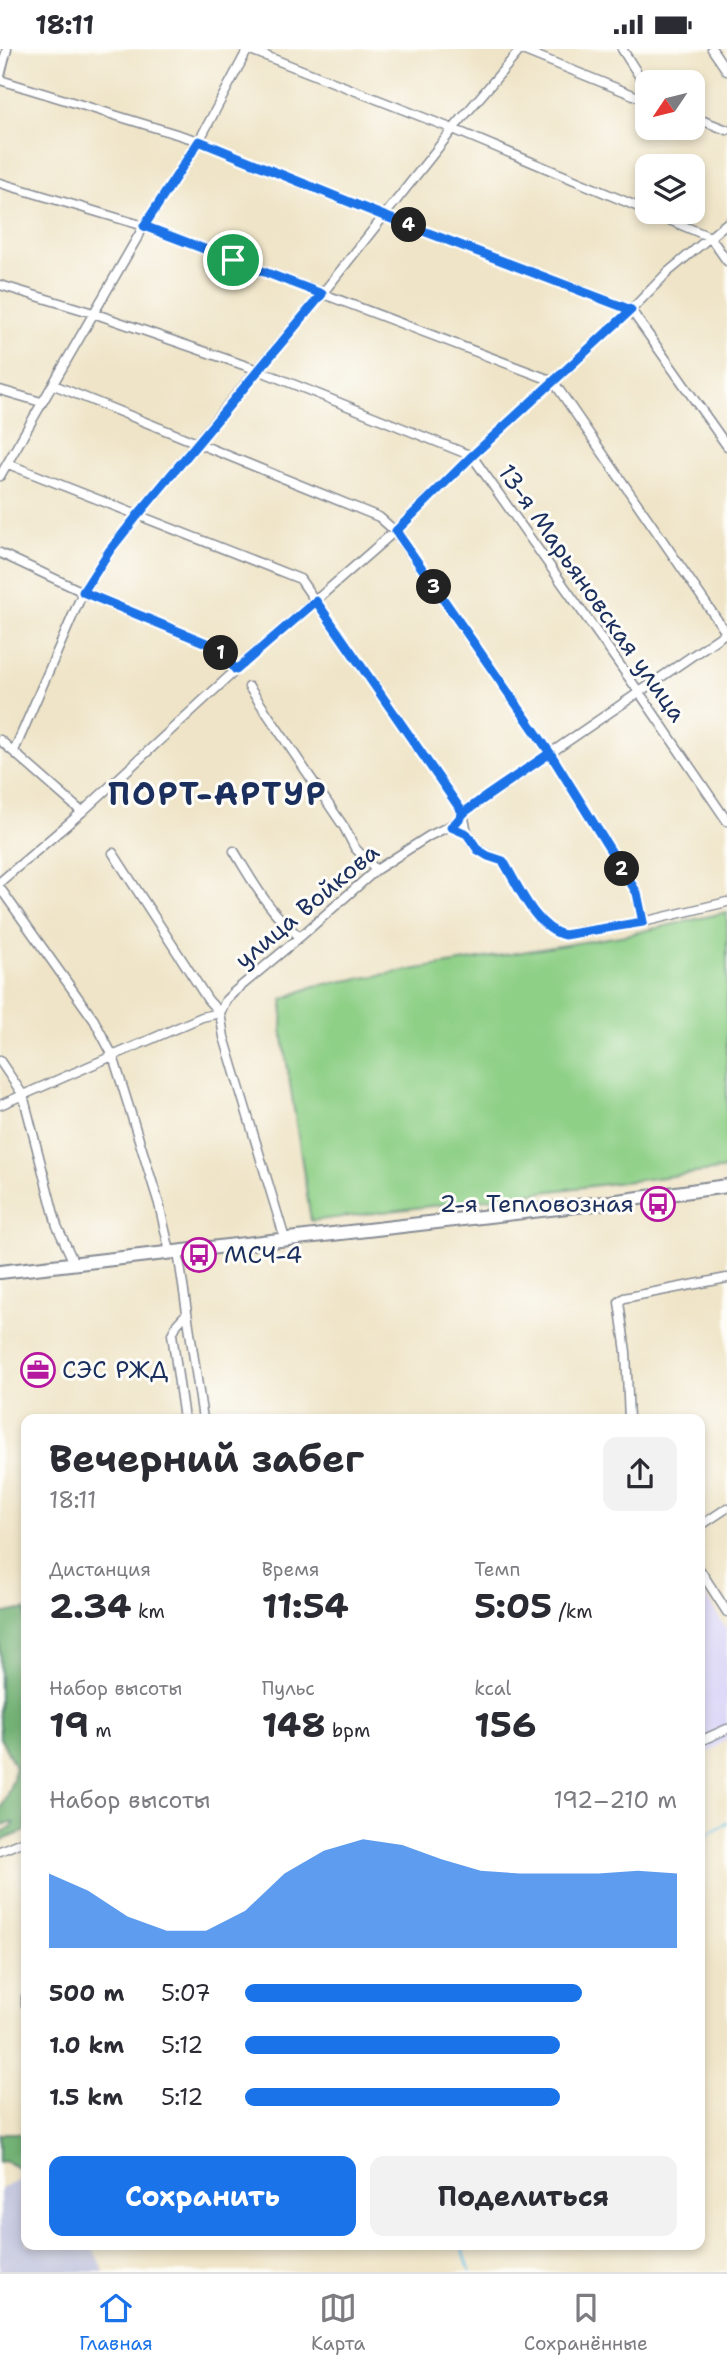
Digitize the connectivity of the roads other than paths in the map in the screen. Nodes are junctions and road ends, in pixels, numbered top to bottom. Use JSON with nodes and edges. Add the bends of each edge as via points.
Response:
{"nodes":[{"id":1,"x":8,"y":49,"type":"edge"},
{"id":2,"x":248,"y":49,"type":"edge"},
{"id":3,"x":521,"y":49,"type":"edge"},
{"id":4,"x":622,"y":49,"type":"edge"},
{"id":5,"x":712,"y":49,"type":"edge"},
{"id":6,"x":635,"y":70,"type":"edge"},
{"id":7,"x":727,"y":71,"type":"edge"},
{"id":8,"x":0,"y":78,"type":"edge"},
{"id":9,"x":635,"y":96,"type":"edge"},
{"id":10,"x":705,"y":122,"type":"edge"},
{"id":11,"x":453,"y":129,"type":"junction"},
{"id":12,"x":727,"y":130,"type":"edge"},
{"id":13,"x":199,"y":141,"type":"junction"},
{"id":14,"x":0,"y":183,"type":"edge"},
{"id":15,"x":635,"y":205,"type":"edge"},
{"id":16,"x":384,"y":216,"type":"junction"},
{"id":17,"x":727,"y":223,"type":"edge"},
{"id":18,"x":680,"y":224,"type":"edge"},
{"id":19,"x":144,"y":226,"type":"junction"},
{"id":20,"x":710,"y":237,"type":"junction"},
{"id":21,"x":727,"y":261,"type":"edge"},
{"id":22,"x":0,"y":285,"type":"edge"},
{"id":23,"x":322,"y":294,"type":"junction"},
{"id":24,"x":631,"y":310,"type":"junction"},
{"id":25,"x":93,"y":313,"type":"junction"},
{"id":26,"x":258,"y":370,"type":"junction"},
{"id":27,"x":553,"y":381,"type":"junction"},
{"id":28,"x":54,"y":385,"type":"junction"},
{"id":29,"x":0,"y":390,"type":"edge"},
{"id":30,"x":41,"y":402,"type":"junction"},
{"id":31,"x":197,"y":445,"type":"junction"},
{"id":32,"x":727,"y":446,"type":"edge"},
{"id":33,"x":472,"y":456,"type":"junction"},
{"id":34,"x":8,"y":464,"type":"junction"},
{"id":35,"x":0,"y":476,"type":"edge"},
{"id":36,"x":137,"y":516,"type":"junction"},
{"id":37,"x":396,"y":531,"type":"junction"},
{"id":38,"x":0,"y":553,"type":"edge"},
{"id":39,"x":83,"y":592,"type":"junction"},
{"id":40,"x":316,"y":601,"type":"junction"},
{"id":41,"x":727,"y":633,"type":"edge"},
{"id":42,"x":236,"y":670,"type":"junction"},
{"id":43,"x":249,"y":687,"type":"dead end"},
{"id":44,"x":639,"y":692,"type":"junction"},
{"id":45,"x":0,"y":740,"type":"edge"},
{"id":46,"x":14,"y":751,"type":"junction"},
{"id":47,"x":550,"y":753,"type":"junction"},
{"id":48,"x":82,"y":812,"type":"junction"},
{"id":49,"x":463,"y":813,"type":"junction"},
{"id":50,"x":727,"y":821,"type":"edge"},
{"id":51,"x":451,"y":827,"type":"junction"},
{"id":52,"x":467,"y":834,"type":"junction"},
{"id":53,"x":234,"y":851,"type":"dead end"},
{"id":54,"x":113,"y":853,"type":"dead end"},
{"id":55,"x":376,"y":870,"type":"junction"},
{"id":56,"x":0,"y":882,"type":"edge"},
{"id":57,"x":0,"y":888,"type":"edge"},
{"id":58,"x":727,"y":902,"type":"edge"},
{"id":59,"x":643,"y":922,"type":"junction"},
{"id":60,"x":300,"y":937,"type":"junction"},
{"id":61,"x":220,"y":1013,"type":"junction"},
{"id":62,"x":113,"y":1056,"type":"junction"},
{"id":63,"x":0,"y":1061,"type":"edge"},
{"id":64,"x":23,"y":1095,"type":"junction"},
{"id":65,"x":0,"y":1105,"type":"edge"},
{"id":66,"x":727,"y":1186,"type":"edge"},
{"id":67,"x":285,"y":1240,"type":"junction"},
{"id":68,"x":174,"y":1252,"type":"junction"},
{"id":69,"x":74,"y":1263,"type":"junction"},
{"id":70,"x":0,"y":1272,"type":"edge"},
{"id":71,"x":727,"y":1278,"type":"edge"},
{"id":72,"x":187,"y":1313,"type":"junction"},
{"id":73,"x":183,"y":1414,"type":"edge"},
{"id":74,"x":202,"y":1414,"type":"edge"},
{"id":75,"x":629,"y":1414,"type":"edge"},
{"id":76,"x":727,"y":1508,"type":"edge"},
{"id":77,"x":705,"y":1523,"type":"edge"},
{"id":78,"x":705,"y":1578,"type":"edge"},
{"id":79,"x":727,"y":1612,"type":"edge"},
{"id":80,"x":727,"y":1729,"type":"edge"},
{"id":81,"x":705,"y":1739,"type":"edge"},
{"id":82,"x":21,"y":1842,"type":"edge"},
{"id":83,"x":0,"y":1851,"type":"edge"}],
"edges":[{"from":1,"to":8,"type":"street"},
{"from":2,"to":11,"type":"street"},
{"from":2,"to":13,"type":"street"},
{"from":3,"to":9,"type":"street"},
{"from":3,"to":11,"type":"street"},
{"from":4,"to":6,"type":"street"},
{"from":5,"to":7,"type":"street"},
{"from":8,"to":13,"type":"street"},
{"from":10,"to":12,"type":"street"},
{"from":11,"to":15,"type":"street"},
{"from":11,"to":16,"type":"street"},
{"from":13,"to":16,"type":"street"},
{"from":13,"to":19,"type":"street"},
{"from":14,"to":19,"type":"street"},
{"from":16,"to":23,"type":"street"},
{"from":16,"to":24,"type":"street"},
{"from":17,"to":20,"type":"street"},
{"from":18,"to":20,"type":"street"},
{"from":19,"to":23,"type":"street"},
{"from":19,"to":25,"type":"street"},
{"from":20,"to":21,"type":"street"},
{"from":20,"to":24,"type":"street"},
{"from":22,"to":25,"type":"street","name":"13-я Марьяновская улица"},
{"from":23,"to":26,"type":"street"},
{"from":23,"to":27,"type":"street"},
{"from":24,"to":27,"type":"street"},
{"from":24,"to":32,"type":"street"},
{"from":25,"to":26,"type":"street","name":"13-я Марьяновская улица"},
{"from":25,"to":28,"type":"street"},
{"from":26,"to":31,"type":"street"},
{"from":26,"to":33,"type":"street","name":"13-я Марьяновская улица"},
{"from":27,"to":33,"type":"street"},
{"from":27,"to":41,"type":"street"},
{"from":28,"to":30,"type":"street"},
{"from":28,"to":31,"type":"street"},
{"from":29,"to":30,"type":"street"},
{"from":30,"to":34,"type":"street"},
{"from":31,"to":36,"type":"street"},
{"from":31,"to":37,"type":"street","via":[[379,517]]},
{"from":33,"to":37,"type":"street"},
{"from":33,"to":44,"type":"street","name":"13-я Марьяновская улица"},
{"from":34,"to":35,"type":"street"},
{"from":34,"to":36,"type":"street"},
{"from":36,"to":39,"type":"street"},
{"from":36,"to":40,"type":"street","via":[[300,579]]},
{"from":37,"to":40,"type":"street"},
{"from":37,"to":47,"type":"street"},
{"from":38,"to":39,"type":"street"},
{"from":39,"to":42,"type":"street","via":[[216,647]]},
{"from":39,"to":46,"type":"street"},
{"from":40,"to":42,"type":"street"},
{"from":40,"to":49,"type":"street"},
{"from":41,"to":44,"type":"street","name":"улица Войкова"},
{"from":42,"to":48,"type":"street"},
{"from":43,"to":55,"type":"street","via":[[355,848]]},
{"from":44,"to":47,"type":"street","name":"улица Войкова"},
{"from":44,"to":50,"type":"street","name":"13-я Марьяновская улица"},
{"from":45,"to":46,"type":"street"},
{"from":46,"to":48,"type":"street"},
{"from":47,"to":49,"type":"street","name":"улица Войкова"},
{"from":47,"to":59,"type":"street","via":[[637,893]]},
{"from":48,"to":56,"type":"street"},
{"from":49,"to":51,"type":"street","name":"улица Войкова"},
{"from":49,"to":52,"type":"street"},
{"from":51,"to":52,"type":"street"},
{"from":51,"to":55,"type":"street","name":"улица Войкова"},
{"from":52,"to":59,"type":"street","via":[[478,850],[503,861],[541,922],[553,933]]},
{"from":53,"to":60,"type":"street","via":[[268,907]]},
{"from":54,"to":61,"type":"street"},
{"from":55,"to":60,"type":"street","name":"улица Войкова"},
{"from":57,"to":62,"type":"street","via":[[94,1020]]},
{"from":58,"to":59,"type":"street"},
{"from":60,"to":61,"type":"street","name":"улица Войкова","via":[[234,992]]},
{"from":61,"to":62,"type":"street"},
{"from":61,"to":67,"type":"street"},
{"from":62,"to":64,"type":"street"},
{"from":62,"to":68,"type":"street"},
{"from":63,"to":64,"type":"street"},
{"from":64,"to":65,"type":"street"},
{"from":64,"to":69,"type":"street","via":[[57,1226]]},
{"from":66,"to":67,"type":"main road"},
{"from":67,"to":68,"type":"main road"},
{"from":68,"to":69,"type":"main road"},
{"from":68,"to":72,"type":"street"},
{"from":69,"to":70,"type":"main road"},
{"from":71,"to":75,"type":"street","via":[[619,1302]]},
{"from":72,"to":73,"type":"street","via":[[172,1333]]},
{"from":72,"to":74,"type":"street"},
{"from":76,"to":77,"type":"street"},
{"from":78,"to":79,"type":"street"},
{"from":80,"to":81,"type":"street"},
{"from":82,"to":83,"type":"street"}]}
